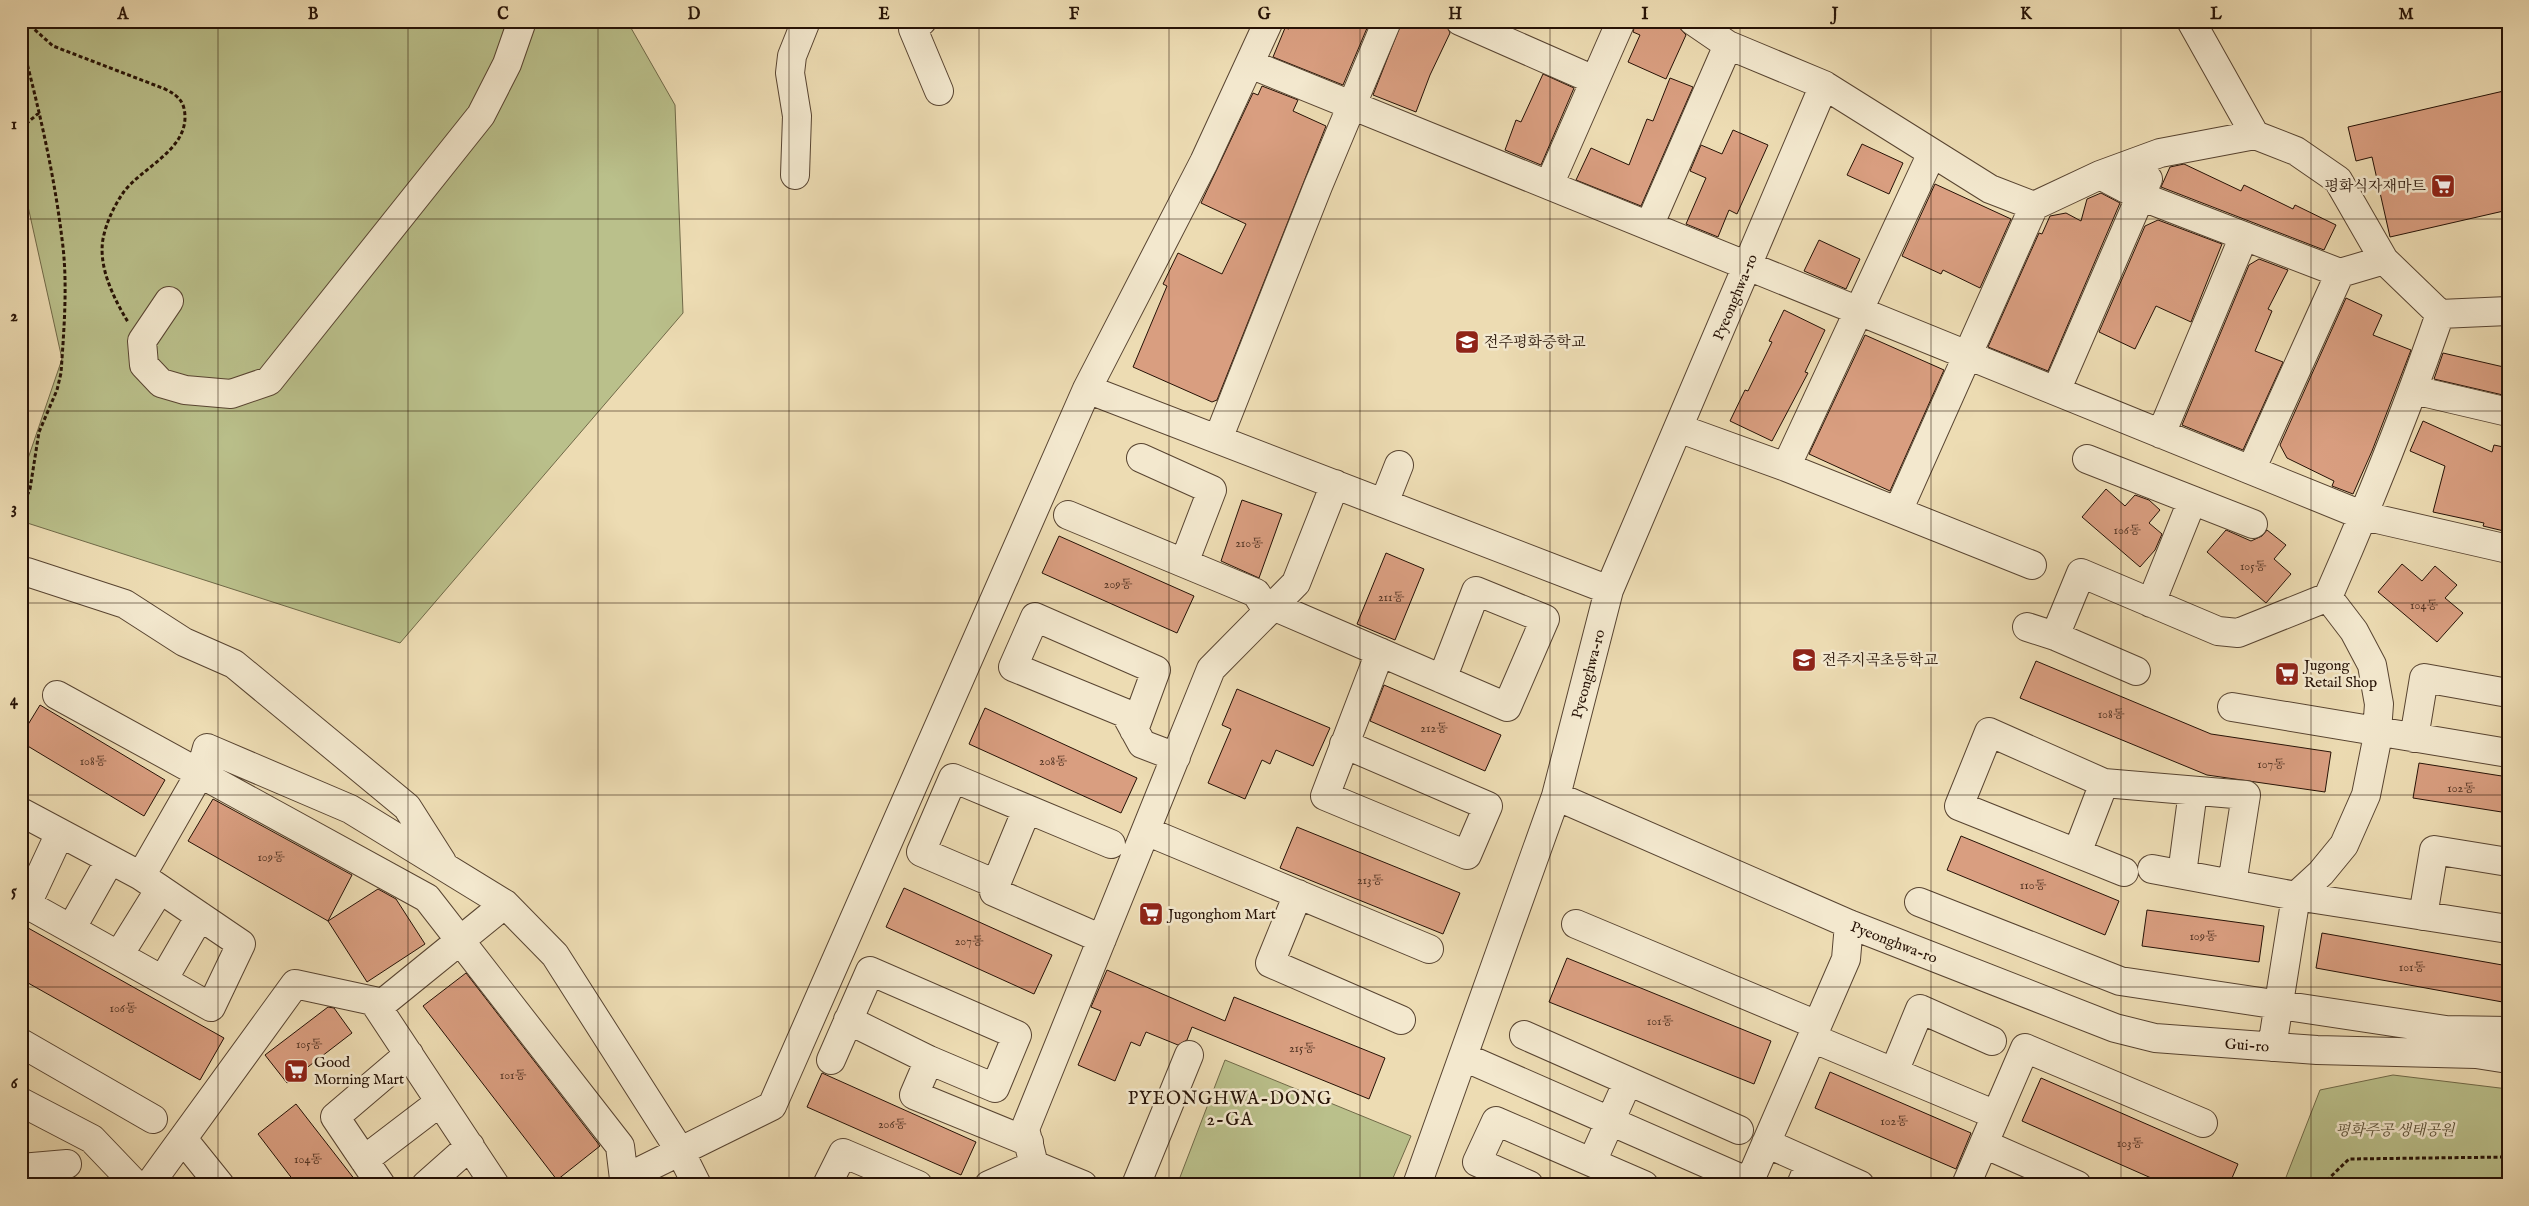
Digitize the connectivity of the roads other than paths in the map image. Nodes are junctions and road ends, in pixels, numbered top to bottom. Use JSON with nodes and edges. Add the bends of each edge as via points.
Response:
{"nodes":[{"id":1,"x":522,"y":21,"type":"edge"},
{"id":2,"x":806,"y":21,"type":"edge"},
{"id":3,"x":922,"y":21,"type":"edge"},
{"id":4,"x":1269,"y":21,"type":"edge"},
{"id":5,"x":1387,"y":21,"type":"edge"},
{"id":6,"x":1460,"y":21,"type":"edge"},
{"id":7,"x":1621,"y":21,"type":"edge"},
{"id":8,"x":1693,"y":21,"type":"edge"},
{"id":9,"x":2191,"y":21,"type":"edge"},
{"id":10,"x":1728,"y":45,"type":"junction"},
{"id":11,"x":1250,"y":64,"type":"junction"},
{"id":12,"x":1594,"y":80,"type":"junction"},
{"id":13,"x":1824,"y":85,"type":"junction"},
{"id":14,"x":939,"y":91,"type":"dead end"},
{"id":15,"x":1352,"y":105,"type":"junction"},
{"id":16,"x":2255,"y":135,"type":"junction"},
{"id":17,"x":1932,"y":153,"type":"junction"},
{"id":18,"x":2160,"y":153,"type":"junction"},
{"id":19,"x":795,"y":176,"type":"dead end"},
{"id":20,"x":2100,"y":176,"type":"junction"},
{"id":21,"x":1549,"y":185,"type":"junction"},
{"id":22,"x":2140,"y":196,"type":"junction"},
{"id":23,"x":2034,"y":206,"type":"junction"},
{"id":24,"x":1649,"y":226,"type":"junction"},
{"id":25,"x":2244,"y":236,"type":"junction"},
{"id":26,"x":2384,"y":260,"type":"junction"},
{"id":27,"x":1748,"y":266,"type":"junction"},
{"id":28,"x":2340,"y":273,"type":"junction"},
{"id":29,"x":169,"y":301,"type":"dead end"},
{"id":30,"x":1858,"y":310,"type":"junction"},
{"id":31,"x":2508,"y":311,"type":"edge"},
{"id":32,"x":2440,"y":314,"type":"junction"},
{"id":33,"x":1968,"y":355,"type":"junction"},
{"id":34,"x":1087,"y":389,"type":"junction"},
{"id":35,"x":2414,"y":390,"type":"junction"},
{"id":36,"x":2056,"y":391,"type":"junction"},
{"id":37,"x":2508,"y":412,"type":"edge"},
{"id":38,"x":1678,"y":428,"type":"junction"},
{"id":39,"x":2161,"y":434,"type":"junction"},
{"id":40,"x":1218,"y":439,"type":"junction"},
{"id":41,"x":1141,"y":458,"type":"dead end"},
{"id":42,"x":2087,"y":459,"type":"dead end"},
{"id":43,"x":1400,"y":465,"type":"dead end"},
{"id":44,"x":1786,"y":467,"type":"junction"},
{"id":45,"x":2252,"y":470,"type":"junction"},
{"id":46,"x":1335,"y":484,"type":"junction"},
{"id":47,"x":2192,"y":500,"type":"junction"},
{"id":48,"x":1384,"y":503,"type":"junction"},
{"id":49,"x":1898,"y":511,"type":"junction"},
{"id":50,"x":1068,"y":514,"type":"dead end"},
{"id":51,"x":2364,"y":516,"type":"junction"},
{"id":52,"x":2253,"y":524,"type":"dead end"},
{"id":53,"x":2508,"y":549,"type":"edge"},
{"id":54,"x":1184,"y":563,"type":"junction"},
{"id":55,"x":2032,"y":565,"type":"dead end"},
{"id":56,"x":21,"y":574,"type":"edge"},
{"id":57,"x":1609,"y":590,"type":"junction"},
{"id":58,"x":2328,"y":597,"type":"junction"},
{"id":59,"x":2151,"y":603,"type":"junction"},
{"id":60,"x":1270,"y":609,"type":"junction"},
{"id":61,"x":2027,"y":627,"type":"dead end"},
{"id":62,"x":2055,"y":636,"type":"junction"},
{"id":63,"x":1380,"y":652,"type":"junction"},
{"id":64,"x":2136,"y":671,"type":"dead end"},
{"id":65,"x":1442,"y":679,"type":"dead end"},
{"id":66,"x":2508,"y":693,"type":"edge"},
{"id":67,"x":57,"y":695,"type":"dead end"},
{"id":68,"x":2232,"y":706,"type":"dead end"},
{"id":69,"x":1134,"y":730,"type":"junction"},
{"id":70,"x":2377,"y":732,"type":"junction"},
{"id":71,"x":2414,"y":738,"type":"junction"},
{"id":72,"x":1344,"y":744,"type":"junction"},
{"id":73,"x":2508,"y":753,"type":"edge"},
{"id":74,"x":1176,"y":757,"type":"junction"},
{"id":75,"x":204,"y":761,"type":"junction"},
{"id":76,"x":2104,"y":783,"type":"junction"},
{"id":77,"x":2193,"y":791,"type":"junction"},
{"id":78,"x":1556,"y":796,"type":"junction"},
{"id":79,"x":1027,"y":809,"type":"junction"},
{"id":80,"x":21,"y":816,"type":"edge"},
{"id":81,"x":1146,"y":831,"type":"junction"},
{"id":82,"x":60,"y":834,"type":"junction"},
{"id":83,"x":1111,"y":844,"type":"dead end"},
{"id":84,"x":2077,"y":854,"type":"junction"},
{"id":85,"x":110,"y":860,"type":"junction"},
{"id":86,"x":2508,"y":862,"type":"edge"},
{"id":87,"x":446,"y":868,"type":"junction"},
{"id":88,"x":2152,"y":868,"type":"dead end"},
{"id":89,"x":2124,"y":872,"type":"dead end"},
{"id":90,"x":2182,"y":874,"type":"junction"},
{"id":91,"x":150,"y":883,"type":"junction"},
{"id":92,"x":996,"y":884,"type":"junction"},
{"id":93,"x":2232,"y":884,"type":"junction"},
{"id":94,"x":1298,"y":894,"type":"junction"},
{"id":95,"x":2296,"y":896,"type":"junction"},
{"id":96,"x":1919,"y":902,"type":"dead end"},
{"id":97,"x":24,"y":903,"type":"edge"},
{"id":98,"x":505,"y":904,"type":"junction"},
{"id":99,"x":200,"y":916,"type":"junction"},
{"id":100,"x":2423,"y":916,"type":"junction"},
{"id":101,"x":1576,"y":924,"type":"dead end"},
{"id":102,"x":1849,"y":924,"type":"junction"},
{"id":103,"x":71,"y":929,"type":"junction"},
{"id":104,"x":2508,"y":929,"type":"edge"},
{"id":105,"x":1102,"y":939,"type":"junction"},
{"id":106,"x":460,"y":942,"type":"junction"},
{"id":107,"x":1430,"y":949,"type":"dead end"},
{"id":108,"x":119,"y":955,"type":"junction"},
{"id":109,"x":163,"y":980,"type":"junction"},
{"id":110,"x":2025,"y":992,"type":"joint"},
{"id":111,"x":374,"y":1002,"type":"junction"},
{"id":112,"x":2279,"y":1005,"type":"junction"},
{"id":113,"x":848,"y":1020,"type":"junction"},
{"id":114,"x":1401,"y":1020,"type":"dead end"},
{"id":115,"x":1814,"y":1031,"type":"junction"},
{"id":116,"x":2508,"y":1031,"type":"edge"},
{"id":117,"x":1524,"y":1035,"type":"dead end"},
{"id":118,"x":1992,"y":1041,"type":"dead end"},
{"id":119,"x":21,"y":1043,"type":"edge"},
{"id":120,"x":2508,"y":1044,"type":"edge"},
{"id":121,"x":2272,"y":1047,"type":"junction"},
{"id":122,"x":409,"y":1054,"type":"junction"},
{"id":123,"x":2476,"y":1054,"type":"junction"},
{"id":124,"x":1189,"y":1055,"type":"dead end"},
{"id":125,"x":1464,"y":1057,"type":"junction"},
{"id":126,"x":2508,"y":1059,"type":"edge"},
{"id":127,"x":831,"y":1060,"type":"dead end"},
{"id":128,"x":929,"y":1060,"type":"junction"},
{"id":129,"x":1894,"y":1072,"type":"junction"},
{"id":130,"x":1628,"y":1081,"type":"junction"},
{"id":131,"x":21,"y":1102,"type":"edge"},
{"id":132,"x":440,"y":1102,"type":"junction"},
{"id":133,"x":1996,"y":1115,"type":"junction"},
{"id":134,"x":153,"y":1119,"type":"dead end"},
{"id":135,"x":1610,"y":1121,"type":"junction"},
{"id":136,"x":2203,"y":1124,"type":"dead end"},
{"id":137,"x":1739,"y":1130,"type":"dead end"},
{"id":138,"x":183,"y":1139,"type":"junction"},
{"id":139,"x":1766,"y":1143,"type":"junction"},
{"id":140,"x":1984,"y":1144,"type":"junction"},
{"id":141,"x":470,"y":1146,"type":"junction"},
{"id":142,"x":680,"y":1152,"type":"junction"},
{"id":143,"x":1031,"y":1154,"type":"junction"},
{"id":144,"x":364,"y":1160,"type":"junction"},
{"id":145,"x":1592,"y":1162,"type":"junction"},
{"id":146,"x":67,"y":1164,"type":"dead end"},
{"id":147,"x":21,"y":1168,"type":"edge"},
{"id":148,"x":1805,"y":1174,"type":"edge"},
{"id":149,"x":625,"y":1182,"type":"edge"},
{"id":150,"x":1748,"y":1183,"type":"edge"},
{"id":151,"x":136,"y":1185,"type":"edge"},
{"id":152,"x":149,"y":1185,"type":"edge"},
{"id":153,"x":220,"y":1185,"type":"edge"},
{"id":154,"x":381,"y":1185,"type":"edge"},
{"id":155,"x":426,"y":1185,"type":"edge"},
{"id":156,"x":495,"y":1185,"type":"edge"},
{"id":157,"x":697,"y":1185,"type":"edge"},
{"id":158,"x":827,"y":1185,"type":"edge"},
{"id":159,"x":918,"y":1185,"type":"edge"},
{"id":160,"x":989,"y":1185,"type":"edge"},
{"id":161,"x":1083,"y":1185,"type":"edge"},
{"id":162,"x":1136,"y":1185,"type":"edge"},
{"id":163,"x":1417,"y":1185,"type":"edge"},
{"id":164,"x":1529,"y":1185,"type":"edge"},
{"id":165,"x":1644,"y":1185,"type":"edge"},
{"id":166,"x":1860,"y":1185,"type":"edge"},
{"id":167,"x":1966,"y":1185,"type":"edge"},
{"id":168,"x":2077,"y":1185,"type":"edge"}],
"edges":[{"from":1,"to":29,"type":"street","via":[[507,64],[481,115],[269,381],[231,394],[185,390],[161,383],[144,365],[142,341]]},
{"from":2,"to":19,"type":"street","via":[[792,56],[790,73],[796,116]]},
{"from":3,"to":14,"type":"street","via":[[913,29]]},
{"from":4,"to":11,"type":"street"},
{"from":5,"to":15,"type":"street"},
{"from":6,"to":12,"type":"street"},
{"from":7,"to":12,"type":"street"},
{"from":8,"to":10,"type":"street"},
{"from":9,"to":16,"type":"street"},
{"from":10,"to":13,"type":"street"},
{"from":10,"to":24,"type":"street"},
{"from":11,"to":15,"type":"street"},
{"from":11,"to":34,"type":"street","via":[[1204,162]]},
{"from":12,"to":21,"type":"street"},
{"from":13,"to":17,"type":"street"},
{"from":13,"to":27,"type":"street","name":"Pyeonghwa-ro"},
{"from":15,"to":21,"type":"street"},
{"from":15,"to":40,"type":"street"},
{"from":16,"to":18,"type":"street"},
{"from":16,"to":26,"type":"street","via":[[2296,150],[2338,180]]},
{"from":17,"to":23,"type":"street","via":[[1990,189]]},
{"from":17,"to":30,"type":"street"},
{"from":18,"to":20,"type":"street"},
{"from":18,"to":22,"type":"street"},
{"from":20,"to":22,"type":"street"},
{"from":20,"to":23,"type":"street"},
{"from":21,"to":24,"type":"street"},
{"from":22,"to":25,"type":"street"},
{"from":22,"to":36,"type":"street"},
{"from":23,"to":33,"type":"street"},
{"from":24,"to":27,"type":"street"},
{"from":25,"to":28,"type":"street"},
{"from":25,"to":39,"type":"street"},
{"from":26,"to":28,"type":"street"},
{"from":26,"to":32,"type":"street"},
{"from":27,"to":30,"type":"street"},
{"from":27,"to":38,"type":"street","name":"Pyeonghwa-ro"},
{"from":28,"to":45,"type":"street"},
{"from":30,"to":33,"type":"street"},
{"from":30,"to":44,"type":"street"},
{"from":31,"to":32,"type":"street"},
{"from":32,"to":35,"type":"street"},
{"from":33,"to":36,"type":"street"},
{"from":33,"to":49,"type":"street"},
{"from":34,"to":40,"type":"street"},
{"from":34,"to":142,"type":"street","via":[[772,1106]]},
{"from":35,"to":37,"type":"street"},
{"from":35,"to":51,"type":"street"},
{"from":36,"to":39,"type":"street"},
{"from":38,"to":44,"type":"street"},
{"from":38,"to":57,"type":"street","name":"Pyeonghwa-ro"},
{"from":39,"to":45,"type":"street"},
{"from":40,"to":46,"type":"street"},
{"from":41,"to":54,"type":"street","via":[[1212,490]]},
{"from":42,"to":47,"type":"street"},
{"from":43,"to":48,"type":"street"},
{"from":44,"to":49,"type":"street"},
{"from":45,"to":51,"type":"street"},
{"from":46,"to":48,"type":"street"},
{"from":46,"to":60,"type":"street","via":[[1296,583]]},
{"from":47,"to":52,"type":"street"},
{"from":47,"to":59,"type":"street"},
{"from":48,"to":57,"type":"street"},
{"from":49,"to":55,"type":"street"},
{"from":50,"to":54,"type":"street"},
{"from":51,"to":53,"type":"street"},
{"from":51,"to":58,"type":"street"},
{"from":54,"to":60,"type":"street","via":[[1256,593]]},
{"from":56,"to":87,"type":"street","via":[[27,572],[125,604],[184,642],[234,664],[407,808]]},
{"from":57,"to":78,"type":"street","name":"Pyeonghwa-ro"},
{"from":58,"to":59,"type":"street","via":[[2238,633],[2218,631]]},
{"from":58,"to":70,"type":"street","via":[[2354,631],[2372,666],[2379,704]]},
{"from":59,"to":62,"type":"street","via":[[2081,573]]},
{"from":60,"to":63,"type":"street"},
{"from":60,"to":74,"type":"street","via":[[1211,669]]},
{"from":61,"to":62,"type":"street"},
{"from":62,"to":64,"type":"street"},
{"from":63,"to":65,"type":"street"},
{"from":63,"to":72,"type":"street"},
{"from":66,"to":71,"type":"street","via":[[2424,678]]},
{"from":67,"to":75,"type":"street"},
{"from":68,"to":70,"type":"street"},
{"from":69,"to":69,"type":"street","via":[[1125,714],[1014,667],[1035,617],[1156,670]]},
{"from":69,"to":74,"type":"street","via":[[1142,744]]},
{"from":70,"to":71,"type":"street"},
{"from":70,"to":95,"type":"street","via":[[2366,795],[2344,845],[2321,874]]},
{"from":71,"to":73,"type":"street"},
{"from":72,"to":72,"type":"street","via":[[1325,796],[1467,854],[1488,806]]},
{"from":74,"to":81,"type":"street"},
{"from":75,"to":87,"type":"street","via":[[350,808]]},
{"from":75,"to":91,"type":"street"},
{"from":75,"to":106,"type":"street","via":[[427,898]]},
{"from":76,"to":77,"type":"street"},
{"from":76,"to":84,"type":"street"},
{"from":76,"to":84,"type":"street","via":[[1989,732],[1959,806]]},
{"from":77,"to":90,"type":"street"},
{"from":77,"to":93,"type":"street","via":[[2246,795]]},
{"from":78,"to":102,"type":"street","name":"Pyeonghwa-ro"},
{"from":78,"to":125,"type":"street"},
{"from":79,"to":83,"type":"street"},
{"from":79,"to":92,"type":"street"},
{"from":79,"to":92,"type":"street","via":[[954,778],[920,852]]},
{"from":80,"to":82,"type":"street","via":[[23,813]]},
{"from":81,"to":94,"type":"street"},
{"from":81,"to":105,"type":"street"},
{"from":82,"to":85,"type":"street"},
{"from":82,"to":97,"type":"street"},
{"from":84,"to":89,"type":"street"},
{"from":85,"to":91,"type":"street"},
{"from":85,"to":103,"type":"street"},
{"from":86,"to":100,"type":"street","via":[[2434,850]]},
{"from":87,"to":98,"type":"street"},
{"from":88,"to":90,"type":"street"},
{"from":90,"to":93,"type":"street"},
{"from":91,"to":99,"type":"street"},
{"from":91,"to":108,"type":"street"},
{"from":92,"to":105,"type":"street","via":[[994,892]]},
{"from":93,"to":95,"type":"street"},
{"from":94,"to":107,"type":"street"},
{"from":94,"to":114,"type":"street","via":[[1270,963]]},
{"from":95,"to":100,"type":"street"},
{"from":95,"to":112,"type":"street"},
{"from":96,"to":112,"type":"street","via":[[2120,981]]},
{"from":97,"to":103,"type":"street"},
{"from":98,"to":106,"type":"street"},
{"from":98,"to":142,"type":"street","via":[[555,954]]},
{"from":99,"to":109,"type":"street"},
{"from":99,"to":109,"type":"street","via":[[241,944],[211,1007]]},
{"from":100,"to":104,"type":"street"},
{"from":101,"to":115,"type":"street"},
{"from":102,"to":110,"type":"street","name":"Pyeonghwa-ro"},
{"from":102,"to":115,"type":"street","via":[[1846,959]]},
{"from":103,"to":108,"type":"street"},
{"from":105,"to":143,"type":"street","via":[[1026,1129]]},
{"from":106,"to":111,"type":"street","via":[[384,1003]]},
{"from":106,"to":149,"type":"street","via":[[620,1146]]},
{"from":108,"to":109,"type":"street"},
{"from":110,"to":121,"type":"street","name":"Gui-ro","via":[[2115,1028],[2155,1038]]},
{"from":111,"to":122,"type":"street"},
{"from":111,"to":138,"type":"street","via":[[295,984]]},
{"from":112,"to":116,"type":"street","via":[[2446,1030]]},
{"from":112,"to":121,"type":"street"},
{"from":113,"to":127,"type":"street"},
{"from":113,"to":128,"type":"street"},
{"from":113,"to":128,"type":"street","via":[[870,971],[1017,1035],[995,1088]]},
{"from":115,"to":129,"type":"street"},
{"from":115,"to":139,"type":"street"},
{"from":117,"to":130,"type":"street"},
{"from":118,"to":129,"type":"street","via":[[1920,1009]]},
{"from":119,"to":134,"type":"street"},
{"from":120,"to":123,"type":"street"},
{"from":121,"to":123,"type":"street","name":"Gui-ro"},
{"from":122,"to":132,"type":"street"},
{"from":122,"to":144,"type":"street","via":[[335,1117]]},
{"from":123,"to":126,"type":"street"},
{"from":124,"to":162,"type":"street"},
{"from":125,"to":135,"type":"street"},
{"from":125,"to":163,"type":"street"},
{"from":128,"to":143,"type":"street","via":[[914,1095]]},
{"from":129,"to":133,"type":"street"},
{"from":130,"to":135,"type":"street"},
{"from":130,"to":137,"type":"street"},
{"from":131,"to":151,"type":"street","via":[[92,1139]]},
{"from":132,"to":141,"type":"street"},
{"from":132,"to":144,"type":"street"},
{"from":133,"to":136,"type":"street","via":[[2025,1048]]},
{"from":133,"to":140,"type":"street"},
{"from":135,"to":145,"type":"street"},
{"from":135,"to":150,"type":"street"},
{"from":138,"to":152,"type":"street"},
{"from":138,"to":153,"type":"street"},
{"from":139,"to":148,"type":"street"},
{"from":139,"to":150,"type":"street"},
{"from":140,"to":167,"type":"street"},
{"from":140,"to":168,"type":"street"},
{"from":141,"to":155,"type":"street"},
{"from":141,"to":156,"type":"street"},
{"from":142,"to":149,"type":"street"},
{"from":142,"to":157,"type":"street"},
{"from":143,"to":160,"type":"street"},
{"from":143,"to":161,"type":"street"},
{"from":144,"to":154,"type":"street"},
{"from":145,"to":164,"type":"street","via":[[1496,1120],[1477,1162]]},
{"from":145,"to":165,"type":"street"},
{"from":146,"to":147,"type":"street"},
{"from":148,"to":166,"type":"street"},
{"from":158,"to":159,"type":"street","via":[[842,1153]]}]}
